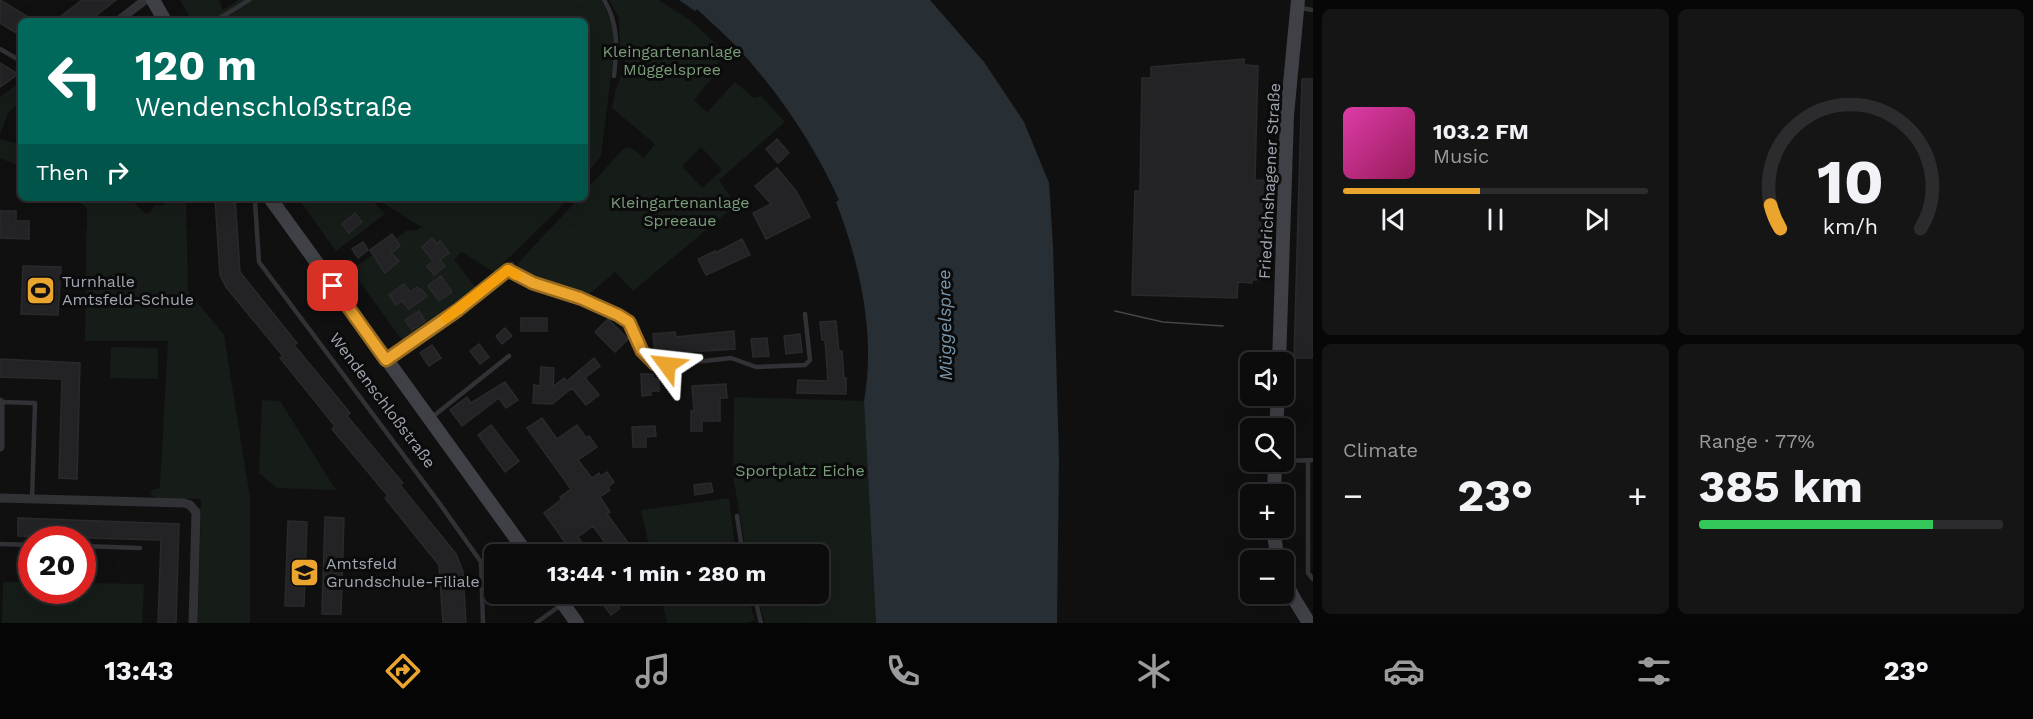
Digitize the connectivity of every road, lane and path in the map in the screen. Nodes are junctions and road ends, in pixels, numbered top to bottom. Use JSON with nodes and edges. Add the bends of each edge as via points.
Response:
{"nodes":[{"id":1,"x":145,"y":0,"type":"edge"},
{"id":2,"x":153,"y":0,"type":"edge"},
{"id":3,"x":249,"y":0,"type":"edge"},
{"id":4,"x":604,"y":0,"type":"edge"},
{"id":5,"x":1298,"y":4,"type":"edge"},
{"id":6,"x":1313,"y":10,"type":"edge"},
{"id":7,"x":122,"y":18,"type":"edge"},
{"id":8,"x":163,"y":18,"type":"edge"},
{"id":9,"x":220,"y":18,"type":"edge"},
{"id":10,"x":0,"y":49,"type":"edge"},
{"id":11,"x":18,"y":59,"type":"edge"},
{"id":12,"x":614,"y":76,"type":"dead end"},
{"id":13,"x":256,"y":201,"type":"edge"},
{"id":14,"x":272,"y":201,"type":"edge"},
{"id":15,"x":512,"y":264,"type":"dead end"},
{"id":16,"x":508,"y":270,"type":"junction"},
{"id":17,"x":805,"y":314,"type":"dead end"},
{"id":18,"x":1279,"y":352,"type":"edge"},
{"id":19,"x":508,"y":356,"type":"dead end"},
{"id":20,"x":386,"y":360,"type":"junction"},
{"id":21,"x":1,"y":402,"type":"edge"},
{"id":22,"x":429,"y":419,"type":"junction"},
{"id":23,"x":0,"y":447,"type":"edge"},
{"id":24,"x":1294,"y":461,"type":"edge"},
{"id":25,"x":1310,"y":461,"type":"edge"},
{"id":26,"x":0,"y":498,"type":"edge"},
{"id":27,"x":32,"y":499,"type":"junction"},
{"id":28,"x":737,"y":516,"type":"dead end"},
{"id":29,"x":0,"y":544,"type":"edge"},
{"id":30,"x":520,"y":544,"type":"edge"},
{"id":31,"x":741,"y":544,"type":"edge"},
{"id":32,"x":18,"y":545,"type":"edge"},
{"id":33,"x":96,"y":546,"type":"edge"},
{"id":34,"x":140,"y":548,"type":"dead end"},
{"id":35,"x":1313,"y":579,"type":"edge"},
{"id":36,"x":1294,"y":599,"type":"edge"},
{"id":37,"x":555,"y":604,"type":"edge"},
{"id":38,"x":564,"y":604,"type":"edge"},
{"id":39,"x":756,"y":604,"type":"edge"},
{"id":40,"x":193,"y":623,"type":"edge"},
{"id":41,"x":483,"y":623,"type":"edge"},
{"id":42,"x":536,"y":623,"type":"edge"},
{"id":43,"x":577,"y":623,"type":"edge"},
{"id":44,"x":761,"y":623,"type":"edge"},
{"id":45,"x":1309,"y":623,"type":"edge"}],
"edges":[{"from":1,"to":7,"type":"street"},
{"from":2,"to":8,"type":"main road"},
{"from":3,"to":9,"type":"lane"},
{"from":4,"to":12,"type":"lane","via":[[615,23]]},
{"from":5,"to":6,"type":"lane"},
{"from":5,"to":18,"type":"main road","name":"Friedrichshagener Straße","via":[[1287,115]]},
{"from":10,"to":11,"type":"lane"},
{"from":13,"to":41,"type":"lane","name":"Wendenschloßstraße","via":[[259,262],[481,562]]},
{"from":14,"to":20,"type":"main road","name":"Wendenschloßstraße"},
{"from":15,"to":16,"type":"lane","name":"Wendenschloßstraße"},
{"from":16,"to":17,"type":"lane","via":[[629,322],[642,351],[655,364],[731,358],[756,367],[805,365],[810,360]]},
{"from":16,"to":20,"type":"lane","name":"Wendenschloßstraße"},
{"from":19,"to":22,"type":"lane"},
{"from":20,"to":22,"type":"main road","name":"Wendenschloßstraße"},
{"from":21,"to":23,"type":"street"},
{"from":21,"to":27,"type":"lane","via":[[35,403]]},
{"from":22,"to":30,"type":"main road","name":"Wendenschloßstraße"},
{"from":24,"to":25,"type":"lane"},
{"from":25,"to":35,"type":"lane","via":[[1308,573]]},
{"from":26,"to":27,"type":"street"},
{"from":27,"to":40,"type":"street","via":[[190,505],[196,512]]},
{"from":28,"to":31,"type":"lane"},
{"from":29,"to":32,"type":"lane"},
{"from":33,"to":34,"type":"lane"},
{"from":36,"to":45,"type":"main road"},
{"from":37,"to":42,"type":"lane"},
{"from":38,"to":43,"type":"main road"},
{"from":39,"to":44,"type":"lane"}]}
